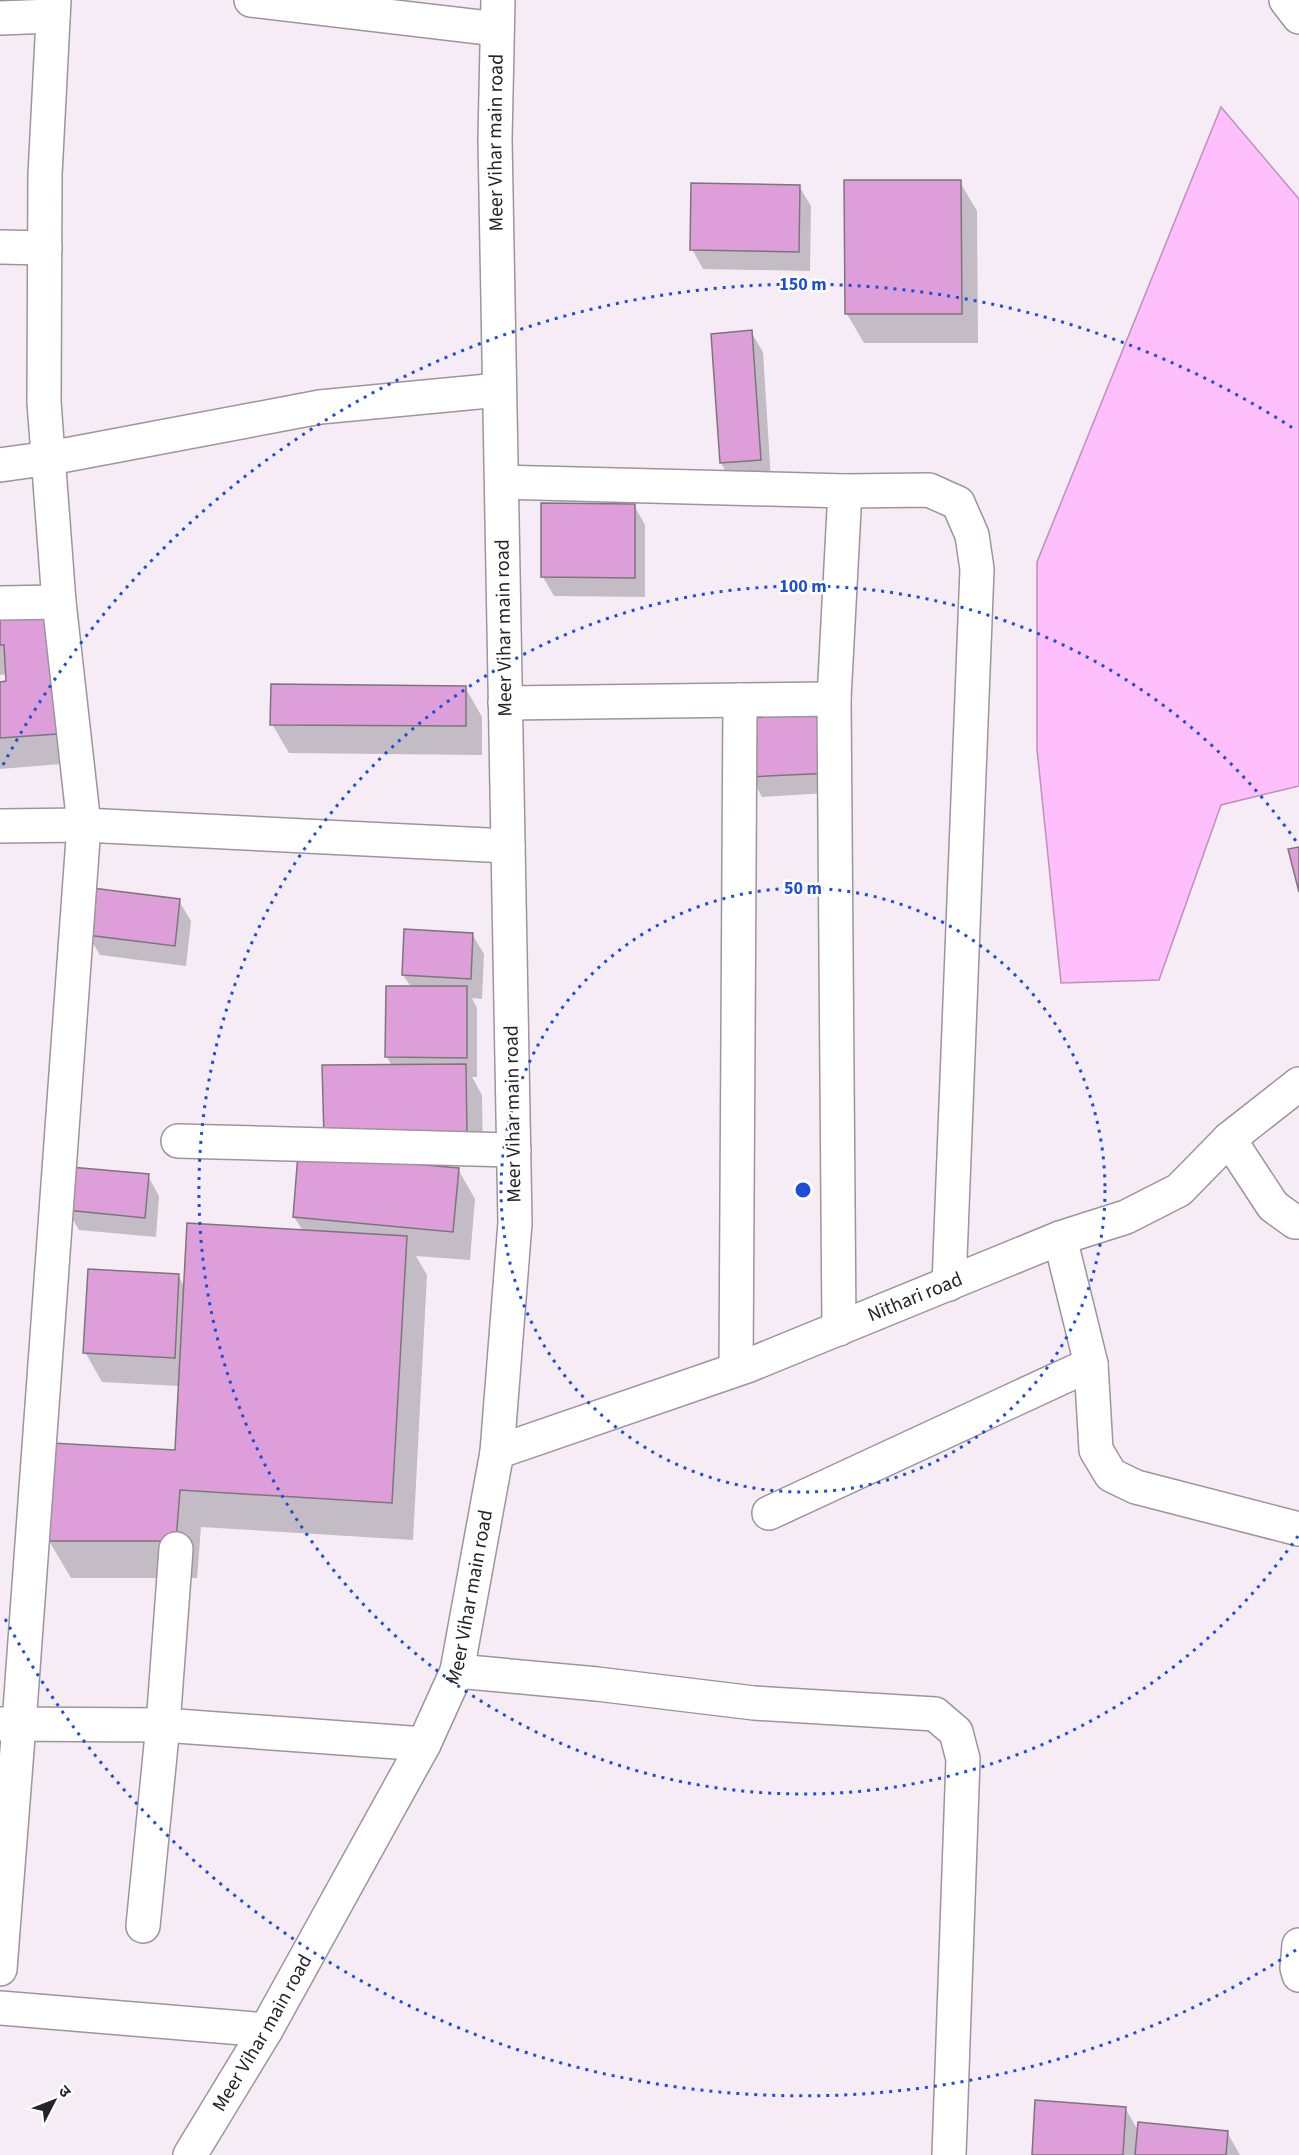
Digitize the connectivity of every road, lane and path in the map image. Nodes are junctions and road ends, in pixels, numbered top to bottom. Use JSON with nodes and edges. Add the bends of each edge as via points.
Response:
{"nodes":[{"id":1,"x":252,"y":0,"type":"edge"},
{"id":2,"x":1286,"y":0,"type":"edge"},
{"id":3,"x":54,"y":8,"type":"edge"},
{"id":4,"x":498,"y":15,"type":"edge"},
{"id":5,"x":1299,"y":17,"type":"edge"},
{"id":6,"x":0,"y":18,"type":"edge"},
{"id":7,"x":0,"y":247,"type":"edge"},
{"id":8,"x":45,"y":248,"type":"junction"},
{"id":9,"x":500,"y":390,"type":"junction"},
{"id":10,"x":50,"y":458,"type":"junction"},
{"id":11,"x":0,"y":465,"type":"edge"},
{"id":12,"x":502,"y":482,"type":"junction"},
{"id":13,"x":845,"y":491,"type":"junction"},
{"id":14,"x":59,"y":602,"type":"junction"},
{"id":15,"x":0,"y":603,"type":"edge"},
{"id":16,"x":834,"y":699,"type":"junction"},
{"id":17,"x":740,"y":700,"type":"junction"},
{"id":18,"x":505,"y":703,"type":"junction"},
{"id":19,"x":84,"y":825,"type":"junction"},
{"id":20,"x":0,"y":826,"type":"edge"},
{"id":21,"x":508,"y":846,"type":"junction"},
{"id":22,"x":1299,"y":1083,"type":"edge"},
{"id":23,"x":1229,"y":1139,"type":"junction"},
{"id":24,"x":178,"y":1141,"type":"dead end"},
{"id":25,"x":513,"y":1150,"type":"junction"},
{"id":26,"x":1299,"y":1222,"type":"edge"},
{"id":27,"x":1060,"y":1238,"type":"junction"},
{"id":28,"x":949,"y":1284,"type":"junction"},
{"id":29,"x":839,"y":1329,"type":"junction"},
{"id":30,"x":1091,"y":1364,"type":"junction"},
{"id":31,"x":735,"y":1369,"type":"junction"},
{"id":32,"x":496,"y":1452,"type":"junction"},
{"id":33,"x":769,"y":1513,"type":"dead end"},
{"id":34,"x":1299,"y":1529,"type":"edge"},
{"id":35,"x":176,"y":1549,"type":"dead end"},
{"id":36,"x":457,"y":1671,"type":"junction"},
{"id":37,"x":10,"y":1724,"type":"edge"},
{"id":38,"x":163,"y":1725,"type":"junction"},
{"id":39,"x":424,"y":1744,"type":"junction"},
{"id":40,"x":143,"y":1926,"type":"dead end"},
{"id":41,"x":1299,"y":1945,"type":"edge"},
{"id":42,"x":0,"y":1969,"type":"edge"},
{"id":43,"x":1299,"y":1975,"type":"edge"},
{"id":44,"x":0,"y":2008,"type":"edge"},
{"id":45,"x":266,"y":2030,"type":"junction"},
{"id":46,"x":190,"y":2155,"type":"edge"},
{"id":47,"x":950,"y":2155,"type":"edge"}],
"edges":[{"from":1,"to":4,"type":"street"},
{"from":2,"to":5,"type":"street"},
{"from":3,"to":6,"type":"street"},
{"from":3,"to":8,"type":"street"},
{"from":4,"to":9,"type":"street","name":"Meer Vihar main road","via":[[495,139]]},
{"from":7,"to":8,"type":"street"},
{"from":8,"to":10,"type":"street","via":[[44,402]]},
{"from":9,"to":10,"type":"street","via":[[320,407]]},
{"from":9,"to":12,"type":"street","name":"Meer Vihar main road"},
{"from":10,"to":11,"type":"street"},
{"from":10,"to":14,"type":"street"},
{"from":12,"to":13,"type":"street"},
{"from":12,"to":18,"type":"street","name":"Meer Vihar main road"},
{"from":13,"to":16,"type":"street"},
{"from":13,"to":28,"type":"street","via":[[929,490],[958,503],[972,535],[977,569]]},
{"from":14,"to":15,"type":"street"},
{"from":14,"to":19,"type":"street"},
{"from":16,"to":17,"type":"street"},
{"from":16,"to":29,"type":"street"},
{"from":17,"to":18,"type":"street"},
{"from":17,"to":31,"type":"street"},
{"from":18,"to":21,"type":"street","name":"Meer Vihar main road"},
{"from":19,"to":20,"type":"street"},
{"from":19,"to":21,"type":"street"},
{"from":19,"to":37,"type":"street"},
{"from":21,"to":25,"type":"street","name":"Meer Vihar main road"},
{"from":22,"to":23,"type":"street","name":"Nithari road"},
{"from":23,"to":26,"type":"street","via":[[1273,1206]]},
{"from":23,"to":27,"type":"street","name":"Nithari road","via":[[1179,1190],[1126,1217]]},
{"from":24,"to":25,"type":"street"},
{"from":25,"to":32,"type":"street","name":"Meer Vihar main road","via":[[515,1223]]},
{"from":27,"to":28,"type":"street","name":"Nithari road"},
{"from":27,"to":30,"type":"street"},
{"from":28,"to":29,"type":"street","name":"Nithari road"},
{"from":29,"to":31,"type":"street","name":"Nithari road"},
{"from":30,"to":33,"type":"street"},
{"from":30,"to":34,"type":"street","via":[[1096,1450],[1111,1475],[1136,1487]]},
{"from":31,"to":32,"type":"street","name":"Nithari road"},
{"from":32,"to":36,"type":"street","name":"Meer Vihar main road"},
{"from":35,"to":38,"type":"street"},
{"from":36,"to":39,"type":"street","name":"Meer Vihar main road"},
{"from":36,"to":47,"type":"street","via":[[754,1702],[935,1714],[956,1732],[963,1759]]},
{"from":37,"to":38,"type":"street"},
{"from":37,"to":42,"type":"street"},
{"from":38,"to":39,"type":"street"},
{"from":38,"to":40,"type":"street"},
{"from":39,"to":45,"type":"street","name":"Meer Vihar main road"},
{"from":41,"to":43,"type":"street"},
{"from":44,"to":45,"type":"street"},
{"from":45,"to":46,"type":"street","name":"Meer Vihar main road"}]}
